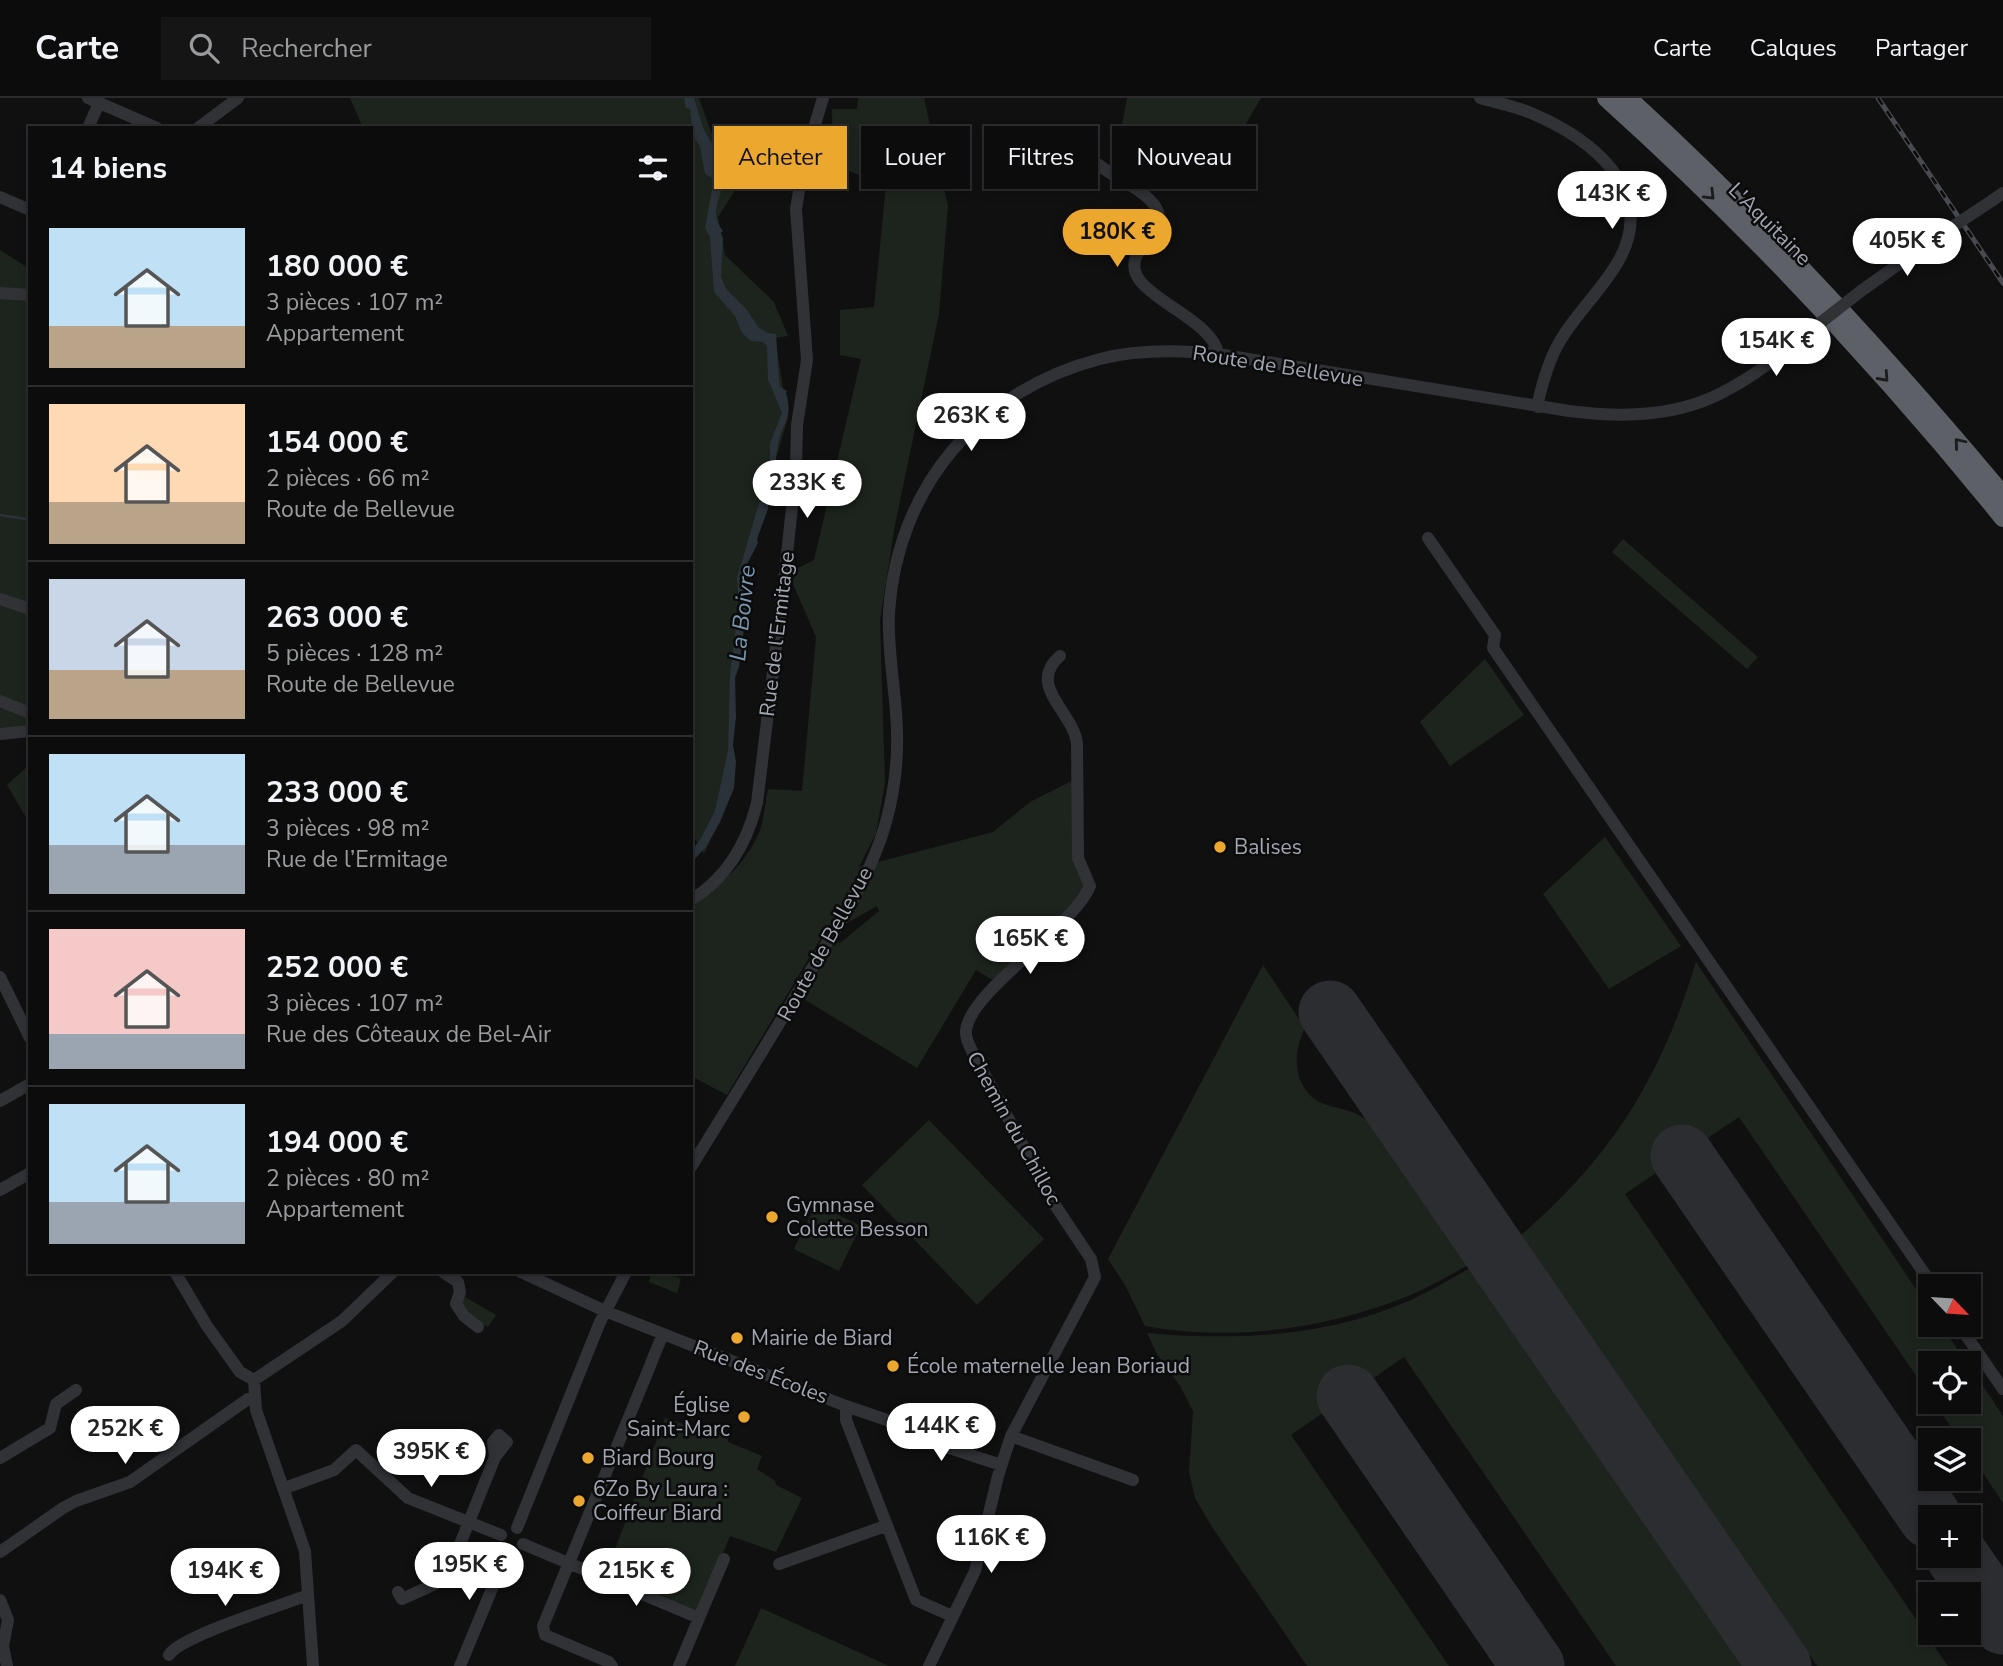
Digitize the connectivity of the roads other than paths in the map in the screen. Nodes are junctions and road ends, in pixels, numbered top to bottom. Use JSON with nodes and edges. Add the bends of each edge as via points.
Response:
{"nodes":[{"id":1,"x":238,"y":98,"type":"edge"},
{"id":2,"x":823,"y":98,"type":"edge"},
{"id":3,"x":1480,"y":98,"type":"edge"},
{"id":4,"x":1606,"y":98,"type":"edge"},
{"id":5,"x":1628,"y":98,"type":"edge"},
{"id":6,"x":94,"y":101,"type":"edge"},
{"id":7,"x":88,"y":126,"type":"edge"},
{"id":8,"x":153,"y":126,"type":"edge"},
{"id":9,"x":201,"y":126,"type":"edge"},
{"id":10,"x":1099,"y":164,"type":"dead end"},
{"id":11,"x":1998,"y":196,"type":"edge"},
{"id":12,"x":0,"y":197,"type":"edge"},
{"id":13,"x":28,"y":209,"type":"edge"},
{"id":14,"x":0,"y":293,"type":"edge"},
{"id":15,"x":28,"y":295,"type":"edge"},
{"id":16,"x":1218,"y":354,"type":"junction"},
{"id":17,"x":1537,"y":407,"type":"junction"},
{"id":18,"x":2003,"y":495,"type":"edge"},
{"id":19,"x":2003,"y":518,"type":"edge"},
{"id":20,"x":1428,"y":538,"type":"dead end"},
{"id":21,"x":0,"y":599,"type":"edge"},
{"id":22,"x":28,"y":608,"type":"edge"},
{"id":23,"x":1060,"y":656,"type":"dead end"},
{"id":24,"x":0,"y":701,"type":"edge"},
{"id":25,"x":28,"y":712,"type":"edge"},
{"id":26,"x":28,"y":731,"type":"edge"},
{"id":27,"x":0,"y":734,"type":"edge"},
{"id":28,"x":693,"y":899,"type":"edge"},
{"id":29,"x":0,"y":977,"type":"edge"},
{"id":30,"x":28,"y":1034,"type":"edge"},
{"id":31,"x":28,"y":1085,"type":"edge"},
{"id":32,"x":0,"y":1101,"type":"edge"},
{"id":33,"x":693,"y":1164,"type":"edge"},
{"id":34,"x":28,"y":1174,"type":"edge"},
{"id":35,"x":0,"y":1190,"type":"edge"},
{"id":36,"x":177,"y":1274,"type":"edge"},
{"id":37,"x":391,"y":1274,"type":"edge"},
{"id":38,"x":446,"y":1274,"type":"edge"},
{"id":39,"x":525,"y":1274,"type":"edge"},
{"id":40,"x":625,"y":1274,"type":"edge"},
{"id":41,"x":1925,"y":1274,"type":"edge"},
{"id":42,"x":605,"y":1311,"type":"junction"},
{"id":43,"x":478,"y":1327,"type":"dead end"},
{"id":44,"x":663,"y":1334,"type":"junction"},
{"id":45,"x":1967,"y":1337,"type":"edge"},
{"id":46,"x":254,"y":1380,"type":"junction"},
{"id":47,"x":2003,"y":1389,"type":"edge"},
{"id":48,"x":76,"y":1390,"type":"dead end"},
{"id":49,"x":254,"y":1397,"type":"junction"},
{"id":50,"x":846,"y":1406,"type":"junction"},
{"id":51,"x":1011,"y":1436,"type":"junction"},
{"id":52,"x":495,"y":1457,"type":"dead end"},
{"id":53,"x":0,"y":1458,"type":"edge"},
{"id":54,"x":1001,"y":1465,"type":"junction"},
{"id":55,"x":1133,"y":1480,"type":"dead end"},
{"id":56,"x":285,"y":1488,"type":"junction"},
{"id":57,"x":470,"y":1523,"type":"junction"},
{"id":58,"x":885,"y":1526,"type":"junction"},
{"id":59,"x":517,"y":1528,"type":"junction"},
{"id":60,"x":501,"y":1535,"type":"junction"},
{"id":61,"x":523,"y":1544,"type":"junction"},
{"id":62,"x":509,"y":1550,"type":"junction"},
{"id":63,"x":0,"y":1552,"type":"edge"},
{"id":64,"x":724,"y":1559,"type":"dead end"},
{"id":65,"x":569,"y":1562,"type":"junction"},
{"id":66,"x":779,"y":1564,"type":"dead end"},
{"id":67,"x":398,"y":1592,"type":"dead end"},
{"id":68,"x":309,"y":1595,"type":"junction"},
{"id":69,"x":0,"y":1600,"type":"edge"},
{"id":70,"x":952,"y":1616,"type":"junction"},
{"id":71,"x":699,"y":1618,"type":"junction"},
{"id":72,"x":169,"y":1655,"type":"dead end"},
{"id":73,"x":7,"y":1666,"type":"edge"},
{"id":74,"x":311,"y":1666,"type":"edge"},
{"id":75,"x":460,"y":1666,"type":"edge"},
{"id":76,"x":612,"y":1666,"type":"edge"},
{"id":77,"x":679,"y":1666,"type":"edge"},
{"id":78,"x":929,"y":1666,"type":"edge"}],
"edges":[{"from":1,"to":9,"type":"street"},
{"from":2,"to":28,"type":"street","name":"Rue de l’Ermitage","via":[[804,161],[796,209],[807,360],[757,803],[730,866]]},
{"from":3,"to":17,"type":"street","via":[[1529,112],[1592,149],[1614,169],[1628,198],[1626,244],[1612,271],[1561,340]]},
{"from":4,"to":19,"type":"highway","name":"L'Aquitaine","one_way":true,"via":[[1812,299]]},
{"from":18,"to":5,"type":"highway","name":"L'Aquitaine","one_way":true,"via":[[1821,288]]},
{"from":6,"to":7,"type":"street"},
{"from":6,"to":8,"type":"street"},
{"from":10,"to":16,"type":"street","via":[[1149,200],[1158,213],[1158,227],[1134,262],[1137,276],[1215,340]]},
{"from":11,"to":17,"type":"street","name":"Route de Bellevue","bridge":true,"via":[[1861,291],[1744,381],[1711,398],[1649,414]]},
{"from":12,"to":13,"type":"street"},
{"from":14,"to":15,"type":"street"},
{"from":16,"to":17,"type":"street","name":"Route de Bellevue"},
{"from":16,"to":33,"type":"street","name":"Route de Bellevue","via":[[1130,353],[1078,365],[996,407],[941,463],[920,496],[894,569],[889,614],[896,768],[886,823],[848,908]]},
{"from":20,"to":41,"type":"street","via":[[1495,635],[1493,648]]},
{"from":21,"to":22,"type":"street"},
{"from":23,"to":51,"type":"street","name":"Chemin du Chilloc","via":[[1051,664],[1047,680],[1075,730],[1078,858],[1090,886],[1086,898],[972,1011],[966,1032],[1055,1205],[1090,1259],[1094,1277]]},
{"from":24,"to":25,"type":"street"},
{"from":26,"to":27,"type":"street"},
{"from":29,"to":30,"type":"street"},
{"from":31,"to":32,"type":"street"},
{"from":34,"to":35,"type":"street"},
{"from":36,"to":46,"type":"street","via":[[240,1372]]},
{"from":37,"to":46,"type":"street","via":[[342,1321]]},
{"from":38,"to":43,"type":"street","via":[[458,1282],[456,1304]]},
{"from":39,"to":42,"type":"street","name":"Rue des Écoles"},
{"from":40,"to":42,"type":"street"},
{"from":42,"to":44,"type":"street","name":"Rue des Écoles"},
{"from":42,"to":59,"type":"street"},
{"from":44,"to":50,"type":"street","name":"Rue des Écoles"},
{"from":44,"to":65,"type":"street"},
{"from":45,"to":47,"type":"street"},
{"from":46,"to":49,"type":"street"},
{"from":48,"to":53,"type":"street","via":[[57,1404],[50,1428]]},
{"from":49,"to":56,"type":"street"},
{"from":49,"to":63,"type":"street","via":[[130,1482],[62,1508]]},
{"from":50,"to":54,"type":"street","name":"Rue des Écoles","via":[[907,1427],[913,1436]]},
{"from":50,"to":58,"type":"street","via":[[846,1420]]},
{"from":51,"to":54,"type":"street"},
{"from":51,"to":55,"type":"street"},
{"from":52,"to":57,"type":"street"},
{"from":54,"to":70,"type":"street","via":[[975,1571]]},
{"from":56,"to":57,"type":"street","via":[[334,1470],[356,1450],[408,1498]]},
{"from":56,"to":68,"type":"street","via":[[305,1551]]},
{"from":57,"to":60,"type":"street"},
{"from":57,"to":67,"type":"street","via":[[446,1579],[402,1599]]},
{"from":58,"to":66,"type":"street"},
{"from":58,"to":70,"type":"street","via":[[916,1600]]},
{"from":59,"to":60,"type":"street"},
{"from":59,"to":61,"type":"street","via":[[523,1534]]},
{"from":60,"to":62,"type":"street","via":[[501,1543]]},
{"from":61,"to":62,"type":"street"},
{"from":61,"to":65,"type":"street"},
{"from":62,"to":75,"type":"street"},
{"from":64,"to":71,"type":"street"},
{"from":65,"to":71,"type":"street"},
{"from":65,"to":76,"type":"street","via":[[542,1626],[545,1635]]},
{"from":68,"to":72,"type":"street","via":[[178,1645]]},
{"from":68,"to":74,"type":"street"},
{"from":69,"to":73,"type":"street","via":[[8,1620],[3,1646]]},
{"from":70,"to":78,"type":"street"},
{"from":71,"to":77,"type":"street"}]}
